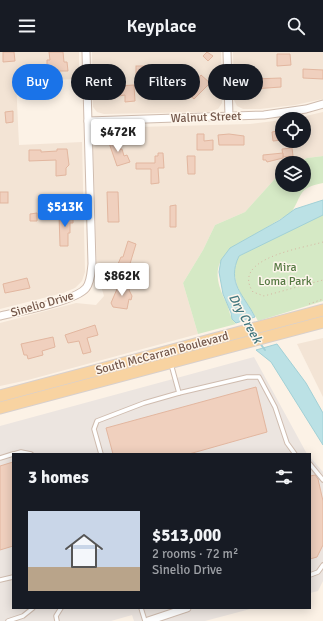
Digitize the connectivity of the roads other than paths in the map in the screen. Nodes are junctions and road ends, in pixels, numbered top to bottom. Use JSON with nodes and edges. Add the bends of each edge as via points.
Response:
{"nodes":[{"id":1,"x":86,"y":52,"type":"edge"},
{"id":2,"x":227,"y":52,"type":"edge"},
{"id":3,"x":323,"y":104,"type":"edge"},
{"id":4,"x":229,"y":116,"type":"junction"},
{"id":5,"x":88,"y":121,"type":"junction"},
{"id":6,"x":323,"y":310,"type":"edge"},
{"id":7,"x":0,"y":316,"type":"edge"},
{"id":8,"x":323,"y":322,"type":"edge"},
{"id":9,"x":170,"y":362,"type":"junction"},
{"id":10,"x":179,"y":393,"type":"junction"},
{"id":11,"x":0,"y":396,"type":"edge"},
{"id":12,"x":0,"y":408,"type":"edge"},
{"id":13,"x":101,"y":453,"type":"edge"},
{"id":14,"x":294,"y":453,"type":"edge"},
{"id":15,"x":12,"y":454,"type":"edge"},
{"id":16,"x":0,"y":458,"type":"edge"},
{"id":17,"x":311,"y":465,"type":"edge"},
{"id":18,"x":323,"y":480,"type":"edge"},
{"id":19,"x":323,"y":565,"type":"edge"},
{"id":20,"x":311,"y":575,"type":"edge"},
{"id":21,"x":12,"y":577,"type":"edge"},
{"id":22,"x":0,"y":580,"type":"edge"},
{"id":23,"x":32,"y":609,"type":"edge"},
{"id":24,"x":60,"y":609,"type":"edge"},
{"id":25,"x":141,"y":609,"type":"edge"},
{"id":26,"x":184,"y":609,"type":"edge"},
{"id":27,"x":8,"y":621,"type":"edge"},
{"id":28,"x":57,"y":621,"type":"edge"},
{"id":29,"x":144,"y":621,"type":"edge"},
{"id":30,"x":148,"y":621,"type":"edge"}],
"edges":[{"from":1,"to":5,"type":"street","name":"Sinelio Drive"},
{"from":2,"to":4,"type":"street"},
{"from":3,"to":4,"type":"street","name":"Walnut Street","via":[[285,113]]},
{"from":4,"to":5,"type":"street","name":"Walnut Street"},
{"from":5,"to":7,"type":"street","name":"Sinelio Drive","via":[[92,264],[86,288],[71,298]]},
{"from":6,"to":11,"type":"main road","name":"South McCarran Boulevard"},
{"from":8,"to":9,"type":"main road","name":"South McCarran Boulevard","via":[[251,343]]},
{"from":9,"to":10,"type":"lane"},
{"from":9,"to":12,"type":"main road","name":"South McCarran Boulevard"},
{"from":10,"to":13,"type":"lane","via":[[97,421],[94,429]]},
{"from":10,"to":14,"type":"lane","via":[[247,376],[259,377],[275,407],[287,443]]},
{"from":15,"to":16,"type":"lane"},
{"from":17,"to":18,"type":"lane"},
{"from":19,"to":20,"type":"lane","via":[[318,572]]},
{"from":21,"to":22,"type":"lane"},
{"from":23,"to":27,"type":"lane","via":[[24,616]]},
{"from":24,"to":28,"type":"lane","via":[[56,616]]},
{"from":25,"to":29,"type":"lane"},
{"from":26,"to":30,"type":"street"}]}
